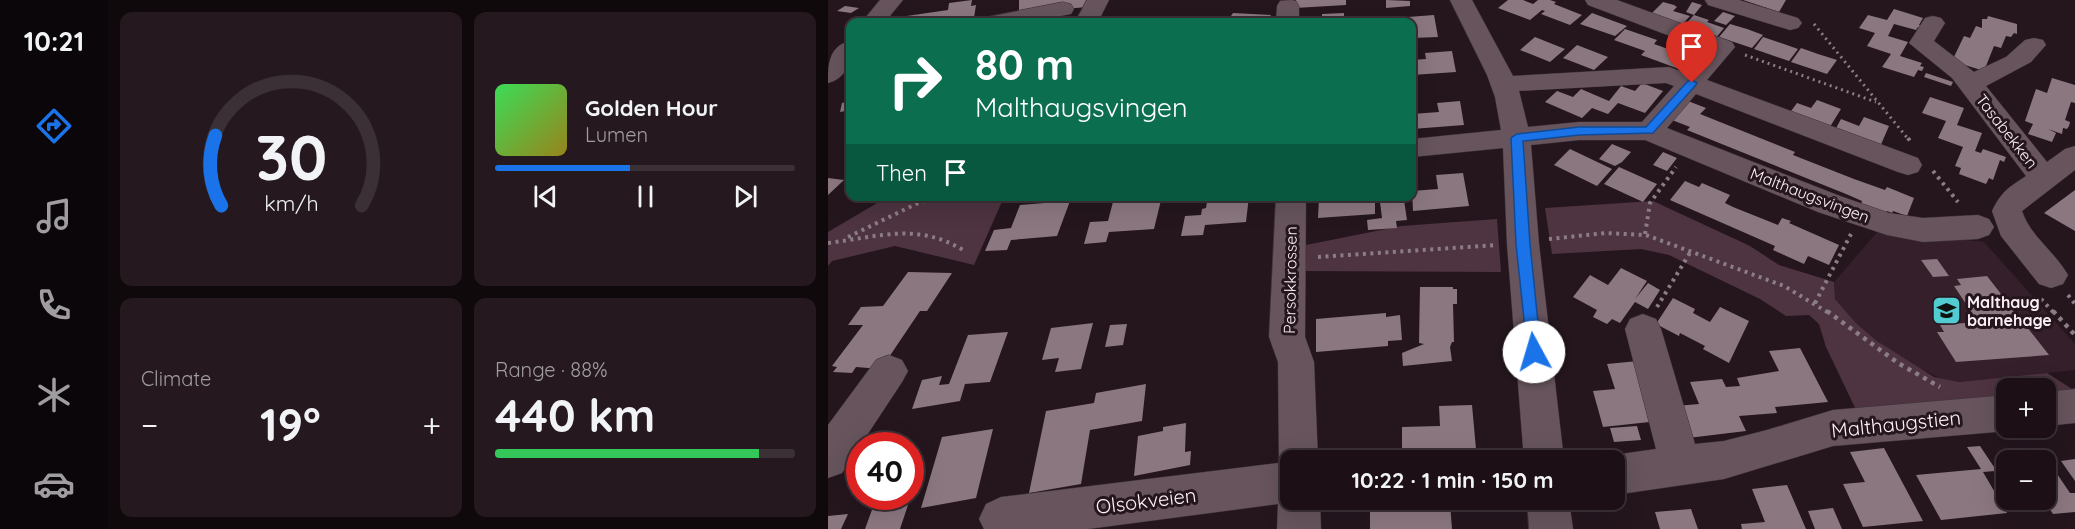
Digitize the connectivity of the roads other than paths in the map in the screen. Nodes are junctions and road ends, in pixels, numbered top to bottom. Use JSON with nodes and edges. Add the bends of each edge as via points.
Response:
{"nodes":[{"id":1,"x":892,"y":0,"type":"edge"},
{"id":2,"x":1098,"y":0,"type":"edge"},
{"id":3,"x":1461,"y":0,"type":"edge"},
{"id":4,"x":1596,"y":0,"type":"edge"},
{"id":5,"x":1716,"y":0,"type":"edge"},
{"id":6,"x":1063,"y":9,"type":"dead end"},
{"id":7,"x":876,"y":18,"type":"edge"},
{"id":8,"x":1016,"y":18,"type":"edge"},
{"id":9,"x":1089,"y":18,"type":"edge"},
{"id":10,"x":1790,"y":23,"type":"dead end"},
{"id":11,"x":1933,"y":23,"type":"dead end"},
{"id":12,"x":2034,"y":45,"type":"dead end"},
{"id":13,"x":845,"y":50,"type":"edge"},
{"id":14,"x":828,"y":75,"type":"edge"},
{"id":15,"x":1692,"y":83,"type":"junction"},
{"id":16,"x":1970,"y":83,"type":"junction"},
{"id":17,"x":1504,"y":84,"type":"junction"},
{"id":18,"x":1649,"y":130,"type":"junction"},
{"id":19,"x":1517,"y":138,"type":"junction"},
{"id":20,"x":1416,"y":148,"type":"edge"},
{"id":21,"x":2075,"y":156,"type":"edge"},
{"id":22,"x":1908,"y":165,"type":"dead end"},
{"id":23,"x":2044,"y":179,"type":"junction"},
{"id":24,"x":1291,"y":201,"type":"edge"},
{"id":25,"x":1978,"y":227,"type":"dead end"},
{"id":26,"x":2051,"y":276,"type":"dead end"},
{"id":27,"x":1643,"y":329,"type":"road end"},
{"id":28,"x":889,"y":371,"type":"dead end"},
{"id":29,"x":2056,"y":400,"type":"edge"},
{"id":30,"x":1996,"y":402,"type":"edge"},
{"id":31,"x":2075,"y":406,"type":"edge"},
{"id":32,"x":1298,"y":450,"type":"edge"},
{"id":33,"x":1543,"y":450,"type":"edge"},
{"id":34,"x":828,"y":459,"type":"edge"},
{"id":35,"x":1681,"y":465,"type":"junction"},
{"id":36,"x":1625,"y":473,"type":"edge"},
{"id":37,"x":1280,"y":483,"type":"edge"},
{"id":38,"x":1299,"y":510,"type":"edge"},
{"id":39,"x":1549,"y":510,"type":"edge"},
{"id":40,"x":1001,"y":519,"type":"dead end"},
{"id":41,"x":1299,"y":529,"type":"edge"},
{"id":42,"x":1551,"y":529,"type":"edge"}],
"edges":[{"from":1,"to":7,"type":"street"},
{"from":2,"to":9,"type":"street"},
{"from":3,"to":17,"type":"street"},
{"from":4,"to":15,"type":"street","via":[[1724,47]]},
{"from":5,"to":10,"type":"street"},
{"from":6,"to":8,"type":"street"},
{"from":11,"to":16,"type":"street","name":"Tasabekken","via":[[1921,43]]},
{"from":12,"to":16,"type":"street","name":"Tasabekken","via":[[2012,63]]},
{"from":13,"to":14,"type":"street"},
{"from":15,"to":17,"type":"street","via":[[1669,75]]},
{"from":15,"to":18,"type":"street"},
{"from":15,"to":22,"type":"street"},
{"from":16,"to":23,"type":"street","name":"Tasabekken"},
{"from":17,"to":19,"type":"street"},
{"from":18,"to":19,"type":"street","name":"Malthaugsvingen","via":[[1579,131]]},
{"from":18,"to":25,"type":"street","name":"Malthaugsvingen","via":[[1887,224],[1923,230]]},
{"from":19,"to":20,"type":"street"},
{"from":19,"to":33,"type":"street"},
{"from":21,"to":23,"type":"street","name":"Tasabekken"},
{"from":23,"to":26,"type":"street","name":"Tasabekken","via":[[2012,201],[2007,211],[2012,228]]},
{"from":24,"to":32,"type":"street","name":"Persokkrossen","via":[[1287,337],[1296,362]]},
{"from":27,"to":35,"type":"street"},
{"from":28,"to":34,"type":"street"},
{"from":29,"to":31,"type":"street"},
{"from":30,"to":35,"type":"street","name":"Malthaugstien","via":[[1833,428],[1735,457]]},
{"from":35,"to":36,"type":"street","name":"Malthaugstien"},
{"from":37,"to":40,"type":"street","name":"Olsokveien"},
{"from":38,"to":41,"type":"street"},
{"from":39,"to":42,"type":"street"}]}
